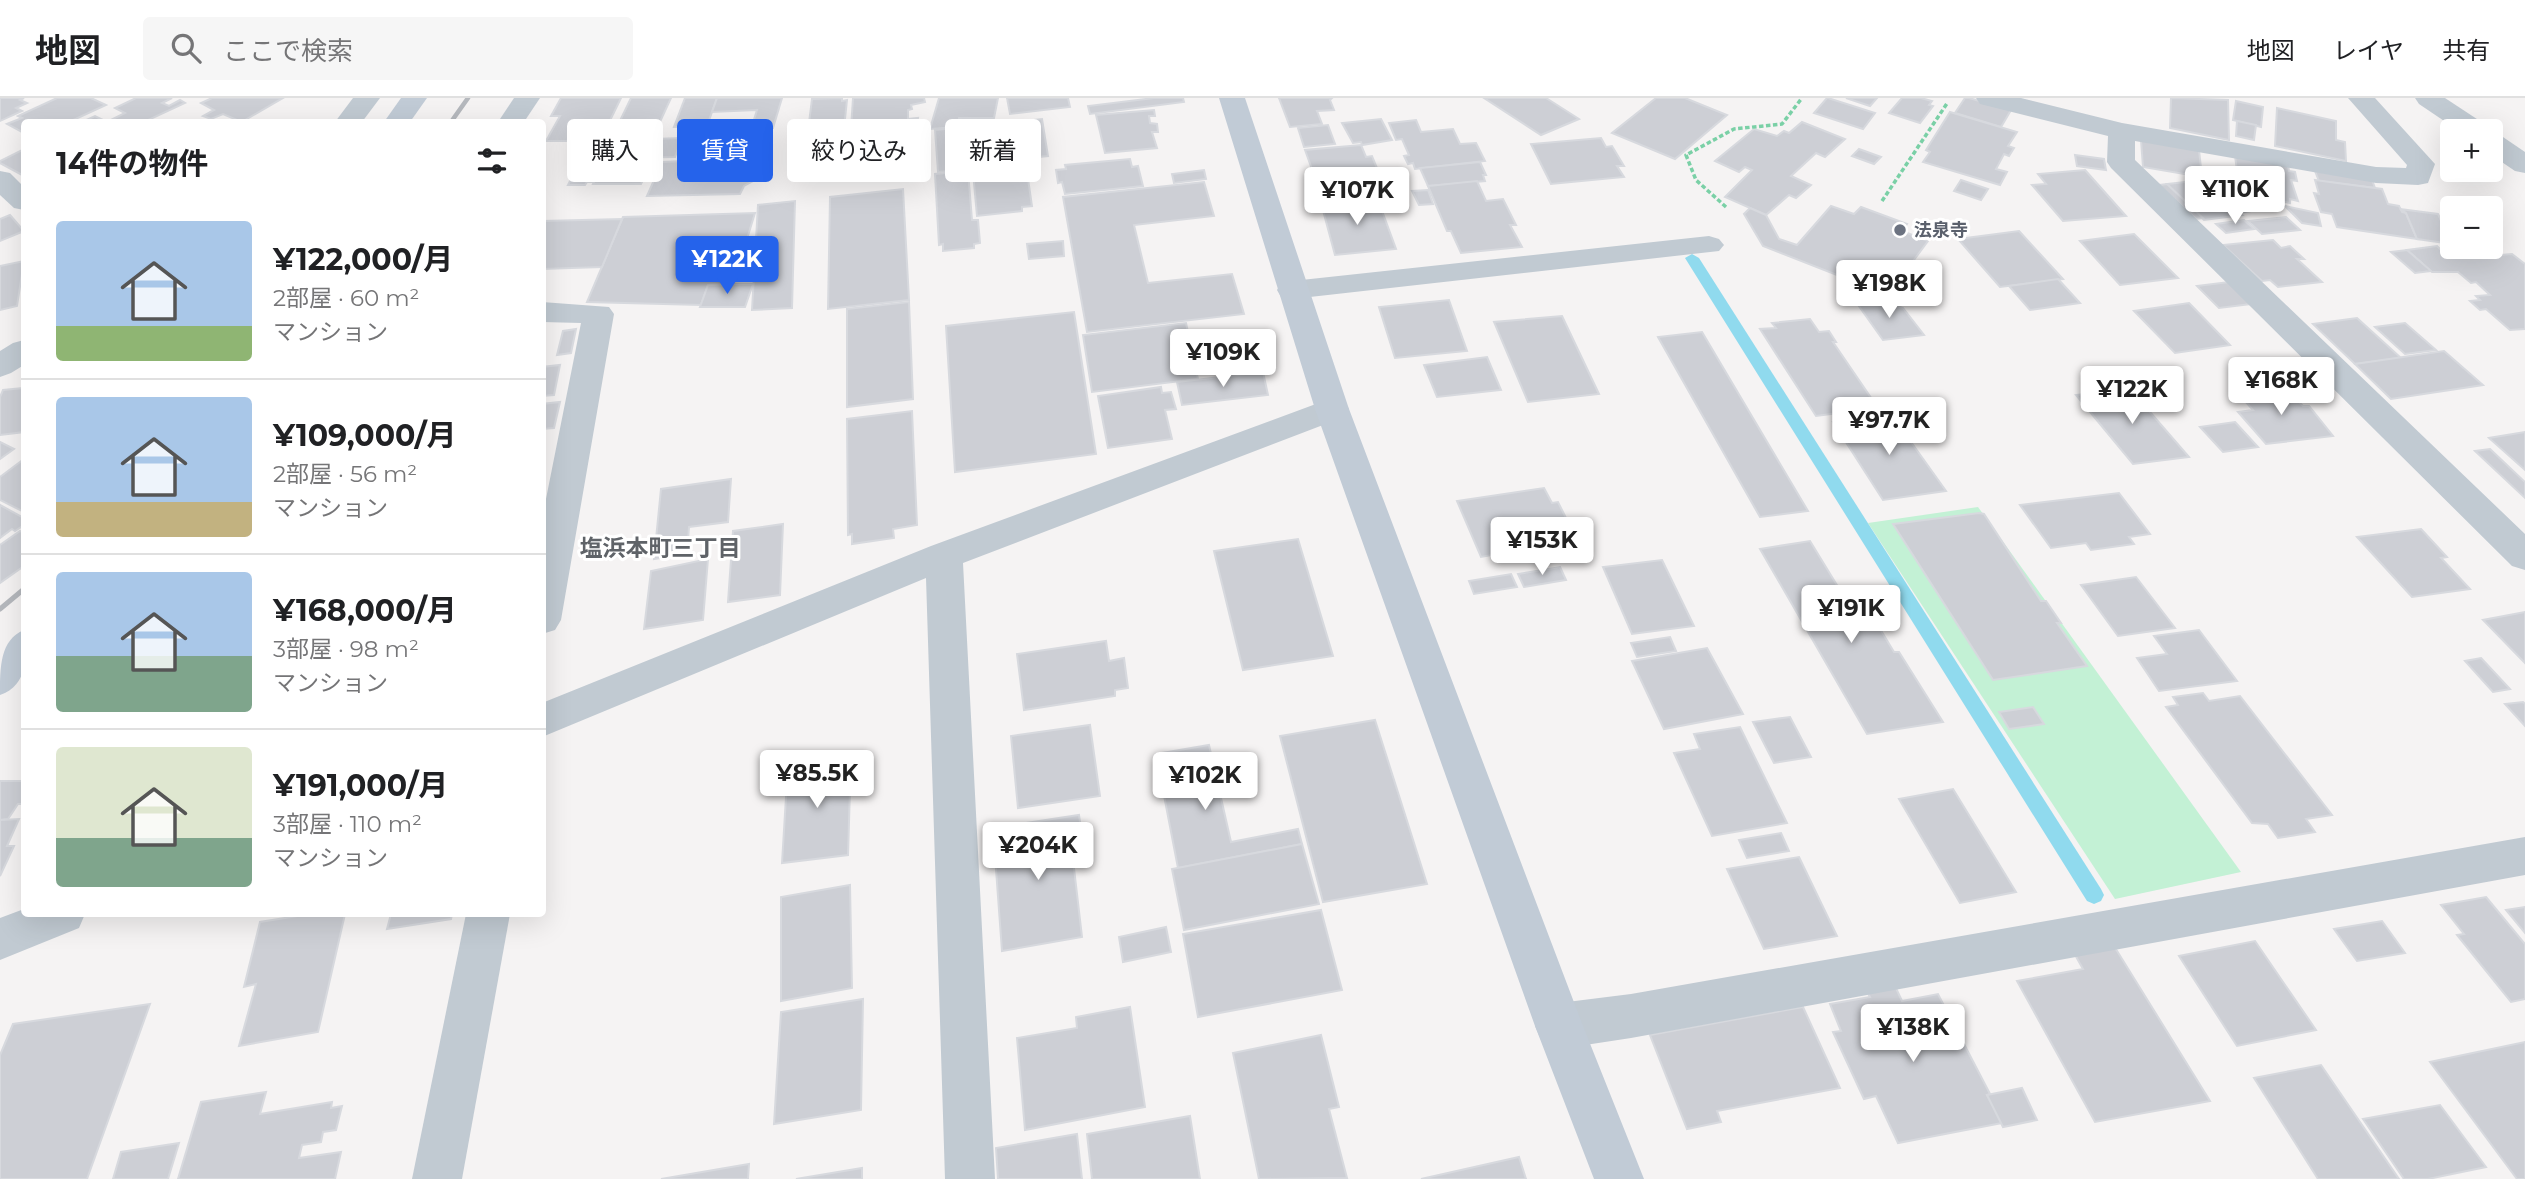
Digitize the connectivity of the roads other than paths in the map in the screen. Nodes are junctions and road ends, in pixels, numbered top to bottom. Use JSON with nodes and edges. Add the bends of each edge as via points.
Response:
{"nodes":[{"id":1,"x":367,"y":98,"type":"edge"},
{"id":2,"x":414,"y":98,"type":"edge"},
{"id":3,"x":527,"y":98,"type":"edge"},
{"id":4,"x":1232,"y":98,"type":"edge"},
{"id":5,"x":1989,"y":98,"type":"edge"},
{"id":6,"x":2361,"y":98,"type":"edge"},
{"id":7,"x":2428,"y":98,"type":"edge"},
{"id":8,"x":350,"y":119,"type":"edge"},
{"id":9,"x":399,"y":119,"type":"edge"},
{"id":10,"x":513,"y":119,"type":"edge"},
{"id":11,"x":2459,"y":119,"type":"edge"},
{"id":12,"x":2122,"y":131,"type":"junction"},
{"id":13,"x":2503,"y":150,"type":"edge"},
{"id":14,"x":2525,"y":165,"type":"edge"},
{"id":15,"x":0,"y":179,"type":"edge"},
{"id":16,"x":21,"y":199,"type":"edge"},
{"id":17,"x":1709,"y":245,"type":"road end"},
{"id":18,"x":1293,"y":290,"type":"junction"},
{"id":19,"x":546,"y":312,"type":"edge"},
{"id":20,"x":21,"y":352,"type":"edge"},
{"id":21,"x":0,"y":366,"type":"edge"},
{"id":22,"x":1332,"y":409,"type":"junction"},
{"id":23,"x":944,"y":556,"type":"junction"},
{"id":24,"x":2525,"y":556,"type":"edge"},
{"id":25,"x":546,"y":598,"type":"edge"},
{"id":26,"x":21,"y":649,"type":"edge"},
{"id":27,"x":0,"y":679,"type":"edge"},
{"id":28,"x":546,"y":719,"type":"edge"},
{"id":29,"x":2525,"y":856,"type":"edge"},
{"id":30,"x":487,"y":917,"type":"edge"},
{"id":31,"x":1559,"y":1026,"type":"junction"},
{"id":32,"x":438,"y":1179,"type":"edge"},
{"id":33,"x":970,"y":1179,"type":"edge"},
{"id":34,"x":1619,"y":1179,"type":"edge"}],
"edges":[{"from":1,"to":8,"type":"street"},
{"from":2,"to":9,"type":"street"},
{"from":3,"to":10,"type":"street"},
{"from":4,"to":18,"type":"street"},
{"from":5,"to":12,"type":"street"},
{"from":6,"to":12,"type":"street","via":[[2421,164],[2418,177],[2376,175]]},
{"from":7,"to":11,"type":"street"},
{"from":12,"to":24,"type":"street","via":[[2121,162]]},
{"from":13,"to":14,"type":"street"},
{"from":15,"to":16,"type":"street"},
{"from":17,"to":18,"type":"street"},
{"from":18,"to":22,"type":"street"},
{"from":19,"to":25,"type":"street","via":[[598,314]]},
{"from":20,"to":21,"type":"street"},
{"from":22,"to":23,"type":"street"},
{"from":22,"to":31,"type":"street"},
{"from":23,"to":28,"type":"street"},
{"from":23,"to":33,"type":"street"},
{"from":26,"to":27,"type":"street"},
{"from":29,"to":31,"type":"street"},
{"from":30,"to":32,"type":"street"},
{"from":31,"to":34,"type":"street"}]}
